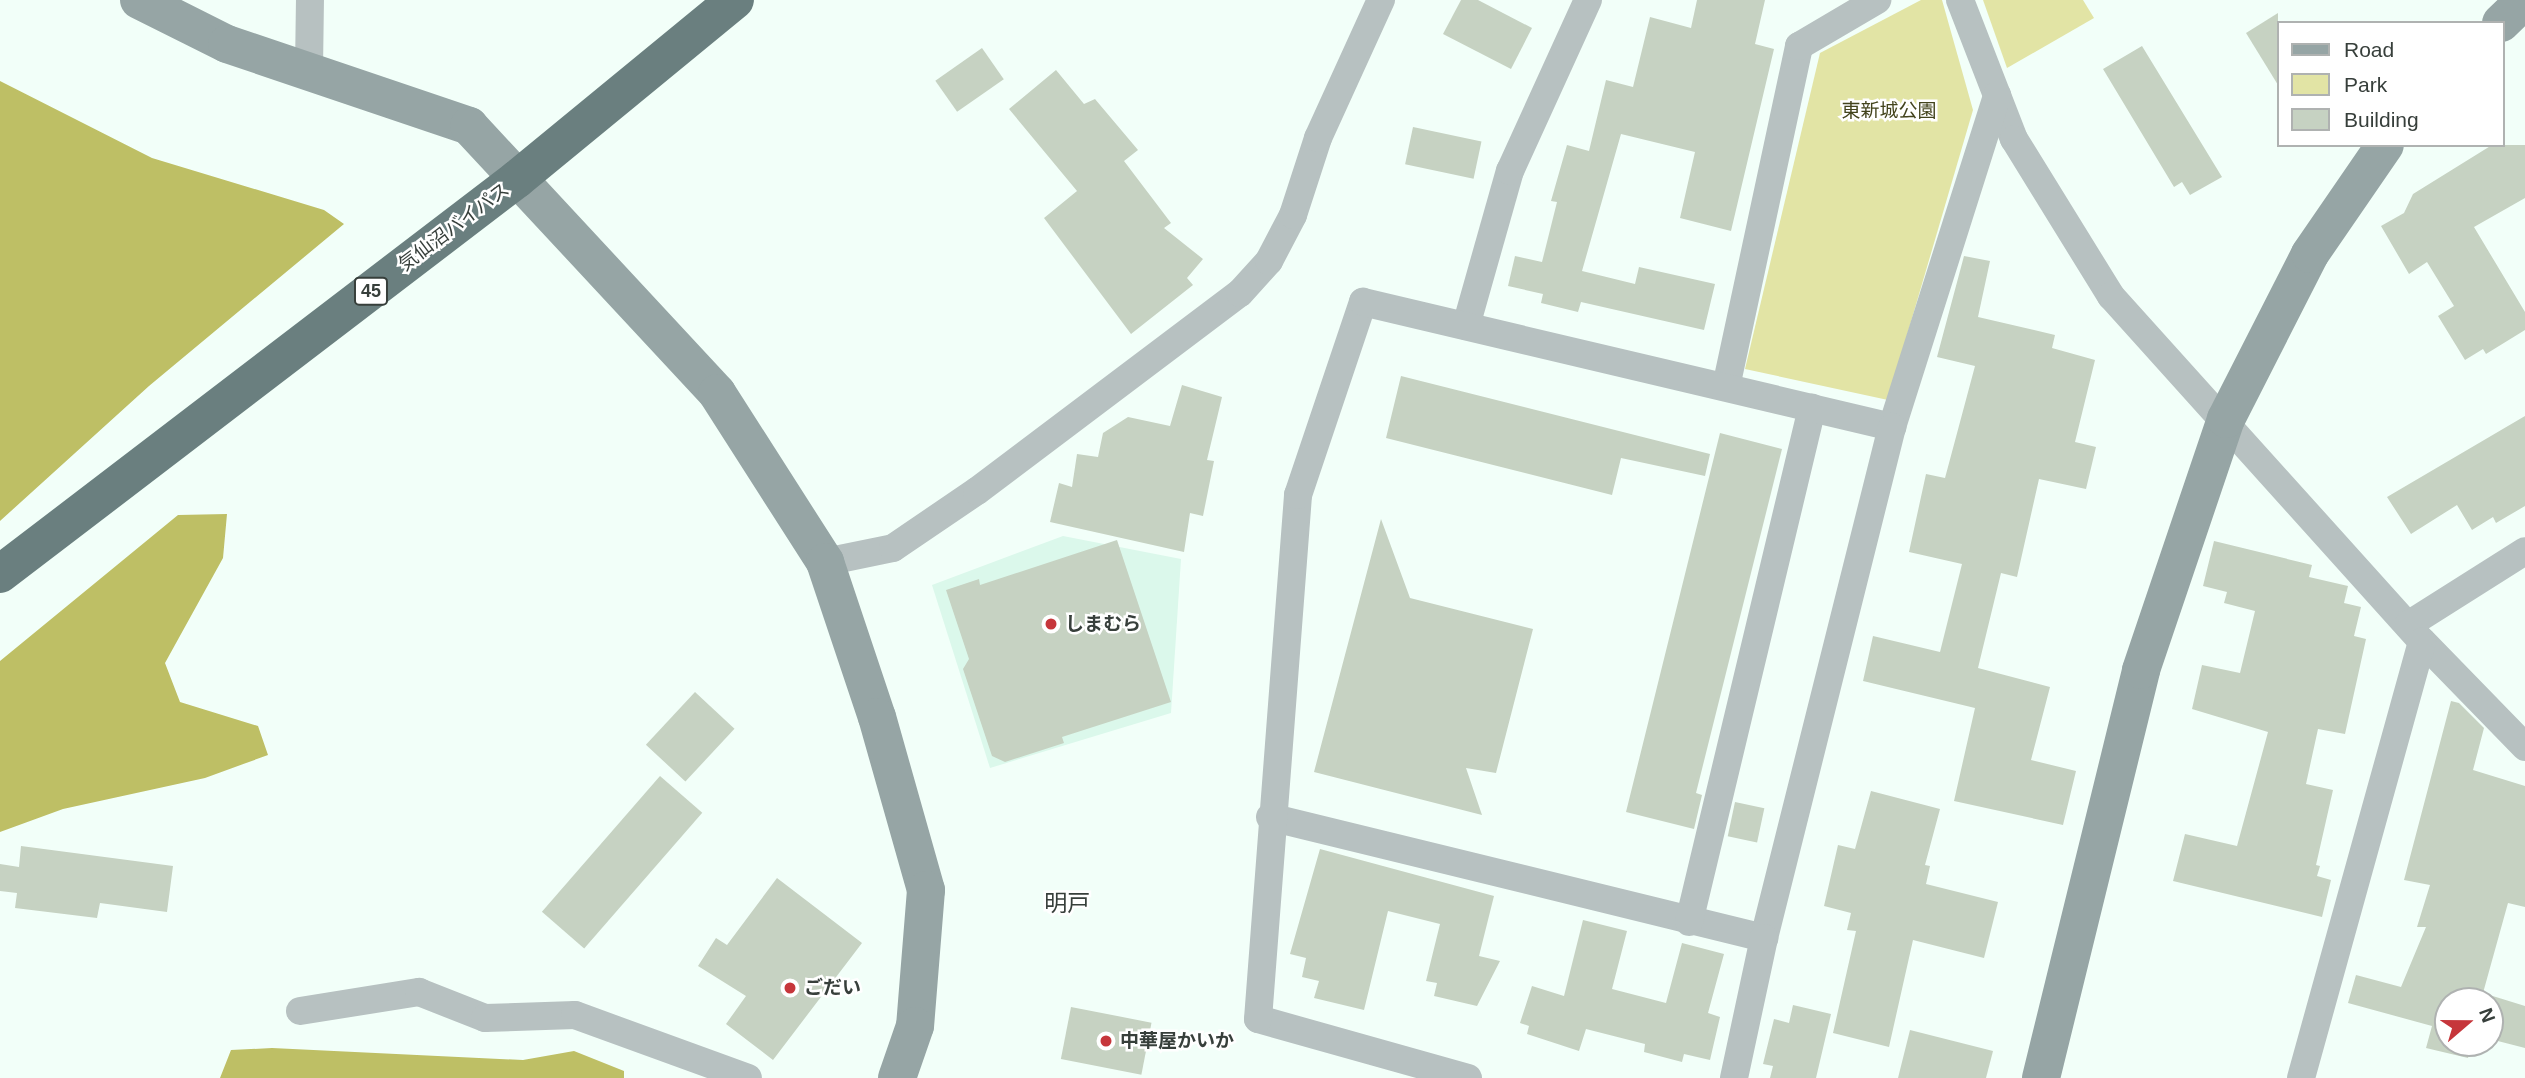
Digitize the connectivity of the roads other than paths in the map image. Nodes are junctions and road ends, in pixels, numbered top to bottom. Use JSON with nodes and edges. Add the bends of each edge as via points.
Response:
{"nodes":[{"id":1,"x":139,"y":0,"type":"edge"},
{"id":2,"x":298,"y":0,"type":"edge"},
{"id":3,"x":310,"y":0,"type":"edge"},
{"id":4,"x":735,"y":0,"type":"edge"},
{"id":5,"x":1381,"y":0,"type":"edge"},
{"id":6,"x":1588,"y":0,"type":"edge"},
{"id":7,"x":1877,"y":0,"type":"edge"},
{"id":8,"x":1960,"y":0,"type":"edge"},
{"id":9,"x":2525,"y":0,"type":"edge"},
{"id":10,"x":2503,"y":21,"type":"edge"},
{"id":11,"x":310,"y":32,"type":"junction"},
{"id":12,"x":309,"y":69,"type":"junction"},
{"id":13,"x":1997,"y":95,"type":"junction"},
{"id":14,"x":2384,"y":147,"type":"edge"},
{"id":15,"x":517,"y":179,"type":"junction"},
{"id":16,"x":1466,"y":326,"type":"junction"},
{"id":17,"x":1726,"y":387,"type":"junction"},
{"id":18,"x":1812,"y":408,"type":"junction"},
{"id":19,"x":2226,"y":419,"type":"junction"},
{"id":20,"x":1892,"y":427,"type":"junction"},
{"id":21,"x":2525,"y":551,"type":"edge"},
{"id":22,"x":825,"y":562,"type":"junction"},
{"id":23,"x":0,"y":574,"type":"edge"},
{"id":24,"x":2415,"y":633,"type":"junction"},
{"id":25,"x":2525,"y":747,"type":"edge"},
{"id":26,"x":1270,"y":817,"type":"junction"},
{"id":27,"x":1689,"y":922,"type":"junction"},
{"id":28,"x":1764,"y":938,"type":"junction"},
{"id":29,"x":300,"y":1011,"type":"dead end"},
{"id":30,"x":1436,"y":1074,"type":"edge"},
{"id":31,"x":748,"y":1078,"type":"edge"},
{"id":32,"x":897,"y":1078,"type":"edge"},
{"id":33,"x":1468,"y":1078,"type":"edge"},
{"id":34,"x":1734,"y":1078,"type":"edge"},
{"id":35,"x":2041,"y":1078,"type":"edge"},
{"id":36,"x":2301,"y":1078,"type":"edge"}],
"edges":[{"from":1,"to":12,"type":"street","via":[[227,44]]},
{"from":2,"to":11,"type":"street"},
{"from":3,"to":11,"type":"street"},
{"from":4,"to":15,"type":"highway","name":"気仙沼バイパス","number":"45"},
{"from":5,"to":22,"type":"street","via":[[1318,138],[1293,215],[1269,261],[1240,293],[893,548]]},
{"from":6,"to":16,"type":"street","via":[[1510,171]]},
{"from":7,"to":17,"type":"street","via":[[1799,46]]},
{"from":8,"to":13,"type":"street"},
{"from":9,"to":10,"type":"street"},
{"from":11,"to":12,"type":"street"},
{"from":12,"to":15,"type":"street","via":[[469,126]]},
{"from":13,"to":19,"type":"street","via":[[2014,139],[2111,296]]},
{"from":13,"to":20,"type":"street"},
{"from":14,"to":19,"type":"street","via":[[2310,254]]},
{"from":15,"to":22,"type":"street","via":[[717,393]]},
{"from":15,"to":23,"type":"highway","name":"気仙沼バイパス","number":"45"},
{"from":16,"to":17,"type":"street"},
{"from":16,"to":26,"type":"street","via":[[1363,302],[1298,495]]},
{"from":17,"to":18,"type":"street"},
{"from":18,"to":20,"type":"street"},
{"from":18,"to":27,"type":"street"},
{"from":19,"to":24,"type":"street"},
{"from":19,"to":35,"type":"street","via":[[2141,670]]},
{"from":20,"to":28,"type":"street"},
{"from":21,"to":24,"type":"street"},
{"from":22,"to":32,"type":"street","via":[[877,717],[926,890],[915,1026]]},
{"from":24,"to":25,"type":"street"},
{"from":24,"to":36,"type":"street"},
{"from":26,"to":27,"type":"street"},
{"from":26,"to":30,"type":"street","via":[[1258,1019]]},
{"from":27,"to":28,"type":"street"},
{"from":28,"to":34,"type":"street"},
{"from":29,"to":31,"type":"street","via":[[419,992],[485,1018],[575,1015]]},
{"from":30,"to":33,"type":"street"}]}
